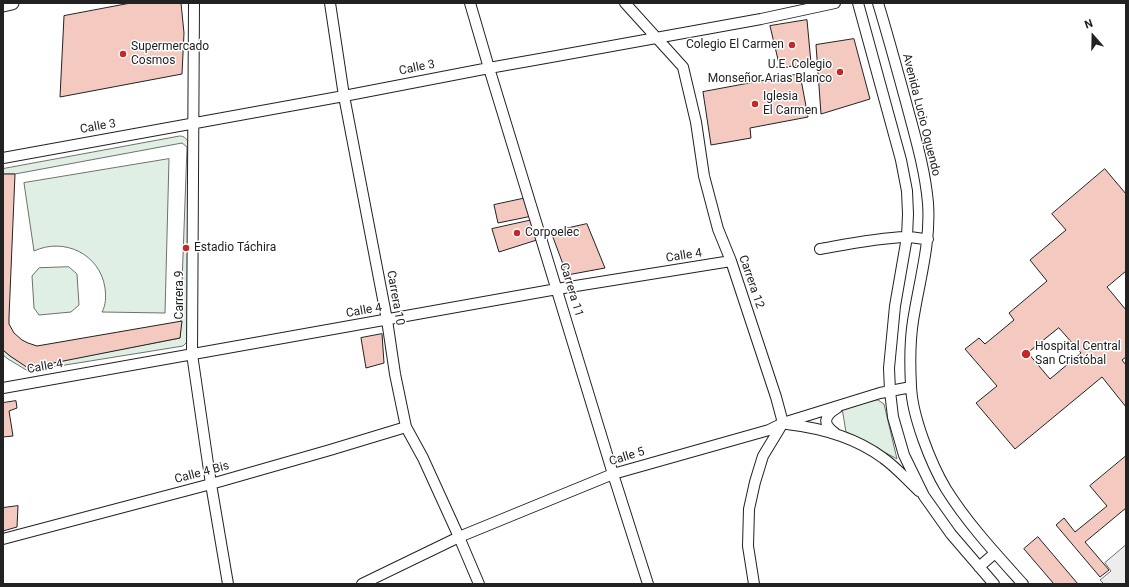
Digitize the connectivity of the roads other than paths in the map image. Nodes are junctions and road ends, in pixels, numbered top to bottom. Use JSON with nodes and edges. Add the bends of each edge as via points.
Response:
{"nodes":[{"id":1,"x":12,"y":3,"type":"edge"},
{"id":2,"x":194,"y":3,"type":"edge"},
{"id":3,"x":330,"y":3,"type":"edge"},
{"id":4,"x":470,"y":3,"type":"edge"},
{"id":5,"x":625,"y":3,"type":"edge"},
{"id":6,"x":835,"y":3,"type":"edge"},
{"id":7,"x":858,"y":3,"type":"edge"},
{"id":8,"x":878,"y":3,"type":"edge"},
{"id":9,"x":3,"y":5,"type":"edge"},
{"id":10,"x":657,"y":37,"type":"junction"},
{"id":11,"x":489,"y":68,"type":"junction"},
{"id":12,"x":344,"y":96,"type":"junction"},
{"id":13,"x":194,"y":123,"type":"junction"},
{"id":14,"x":3,"y":158,"type":"edge"},
{"id":15,"x":907,"y":237,"type":"junction"},
{"id":16,"x":928,"y":240,"type":"junction"},
{"id":17,"x":820,"y":249,"type":"dead end"},
{"id":18,"x":730,"y":261,"type":"junction"},
{"id":19,"x":557,"y":289,"type":"junction"},
{"id":20,"x":387,"y":320,"type":"junction"},
{"id":21,"x":192,"y":354,"type":"junction"},
{"id":22,"x":911,"y":387,"type":"junction"},
{"id":23,"x":3,"y":388,"type":"edge"},
{"id":24,"x":890,"y":391,"type":"junction"},
{"id":25,"x":840,"y":405,"type":"junction"},
{"id":26,"x":784,"y":423,"type":"junction"},
{"id":27,"x":406,"y":427,"type":"junction"},
{"id":28,"x":837,"y":434,"type":"junction"},
{"id":29,"x":613,"y":474,"type":"junction"},
{"id":30,"x":211,"y":484,"type":"junction"},
{"id":31,"x":924,"y":496,"type":"junction"},
{"id":32,"x":459,"y":537,"type":"junction"},
{"id":33,"x":3,"y":539,"type":"edge"},
{"id":34,"x":995,"y":553,"type":"junction"},
{"id":35,"x":979,"y":567,"type":"junction"},
{"id":36,"x":228,"y":584,"type":"edge"},
{"id":37,"x":362,"y":584,"type":"edge"},
{"id":38,"x":479,"y":584,"type":"edge"},
{"id":39,"x":648,"y":584,"type":"edge"},
{"id":40,"x":754,"y":584,"type":"edge"},
{"id":41,"x":994,"y":584,"type":"edge"},
{"id":42,"x":1023,"y":584,"type":"edge"}],
"edges":[{"from":1,"to":9,"type":"street"},
{"from":2,"to":13,"type":"street","name":"Carrera 9"},
{"from":3,"to":12,"type":"street","name":"Carrera 10"},
{"from":4,"to":11,"type":"street","name":"Carrera 11"},
{"from":5,"to":10,"type":"street","name":"Carrera 12"},
{"from":6,"to":10,"type":"street","name":"Calle 3"},
{"from":7,"to":15,"type":"street","via":[[901,160],[907,191]]},
{"from":8,"to":16,"type":"street","name":"Avenida Lucio Oquendo","via":[[923,167],[928,204]]},
{"from":10,"to":11,"type":"street","name":"Calle 3"},
{"from":10,"to":18,"type":"street","name":"Carrera 12","via":[[683,67],[696,122],[704,176],[718,229]]},
{"from":11,"to":12,"type":"street","name":"Calle 3"},
{"from":11,"to":19,"type":"street","name":"Carrera 11"},
{"from":12,"to":13,"type":"street","name":"Calle 3"},
{"from":12,"to":20,"type":"street","name":"Carrera 10"},
{"from":13,"to":14,"type":"street","name":"Calle 3"},
{"from":13,"to":21,"type":"street","name":"Carrera 9"},
{"from":15,"to":16,"type":"street"},
{"from":15,"to":17,"type":"street"},
{"from":15,"to":24,"type":"street","via":[[895,306],[889,368]]},
{"from":16,"to":22,"type":"street","name":"Avenida Lucio Oquendo","via":[[913,322]]},
{"from":18,"to":19,"type":"street","name":"Calle 4"},
{"from":18,"to":26,"type":"street","name":"Carrera 12"},
{"from":19,"to":20,"type":"street","name":"Calle 4"},
{"from":19,"to":29,"type":"street","name":"Carrera 11"},
{"from":20,"to":21,"type":"street","name":"Calle 4"},
{"from":20,"to":27,"type":"street","name":"Carrera 10"},
{"from":21,"to":23,"type":"street","name":"Calle 4"},
{"from":21,"to":30,"type":"street","name":"Carrera 9"},
{"from":22,"to":24,"type":"street","name":"Calle 5"},
{"from":22,"to":34,"type":"street","name":"Avenida Lucio Oquendo","via":[[919,427],[946,488]]},
{"from":24,"to":25,"type":"street","name":"Calle 5"},
{"from":24,"to":31,"type":"street","via":[[893,416],[904,455]]},
{"from":25,"to":26,"type":"street","name":"Calle 5"},
{"from":25,"to":28,"type":"street","via":[[830,412],[826,420],[828,428]]},
{"from":26,"to":28,"type":"street"},
{"from":26,"to":29,"type":"street","name":"Calle 5","via":[[769,430]]},
{"from":26,"to":40,"type":"street","via":[[763,456],[749,509],[748,546]]},
{"from":27,"to":30,"type":"street","name":"Calle 4 Bis"},
{"from":27,"to":32,"type":"street","name":"Carrera 10"},
{"from":28,"to":31,"type":"street","via":[[857,442],[883,458]]},
{"from":29,"to":32,"type":"street","name":"Calle 5"},
{"from":29,"to":39,"type":"street","name":"Carrera 11"},
{"from":30,"to":33,"type":"street","name":"Calle 4 Bis"},
{"from":30,"to":36,"type":"street","name":"Carrera 9"},
{"from":31,"to":35,"type":"street"},
{"from":32,"to":37,"type":"street","name":"Calle 5"},
{"from":32,"to":38,"type":"street","name":"Carrera 10"},
{"from":34,"to":35,"type":"street"},
{"from":34,"to":42,"type":"street","name":"Avenida Lucio Oquendo"},
{"from":35,"to":41,"type":"street"}]}
